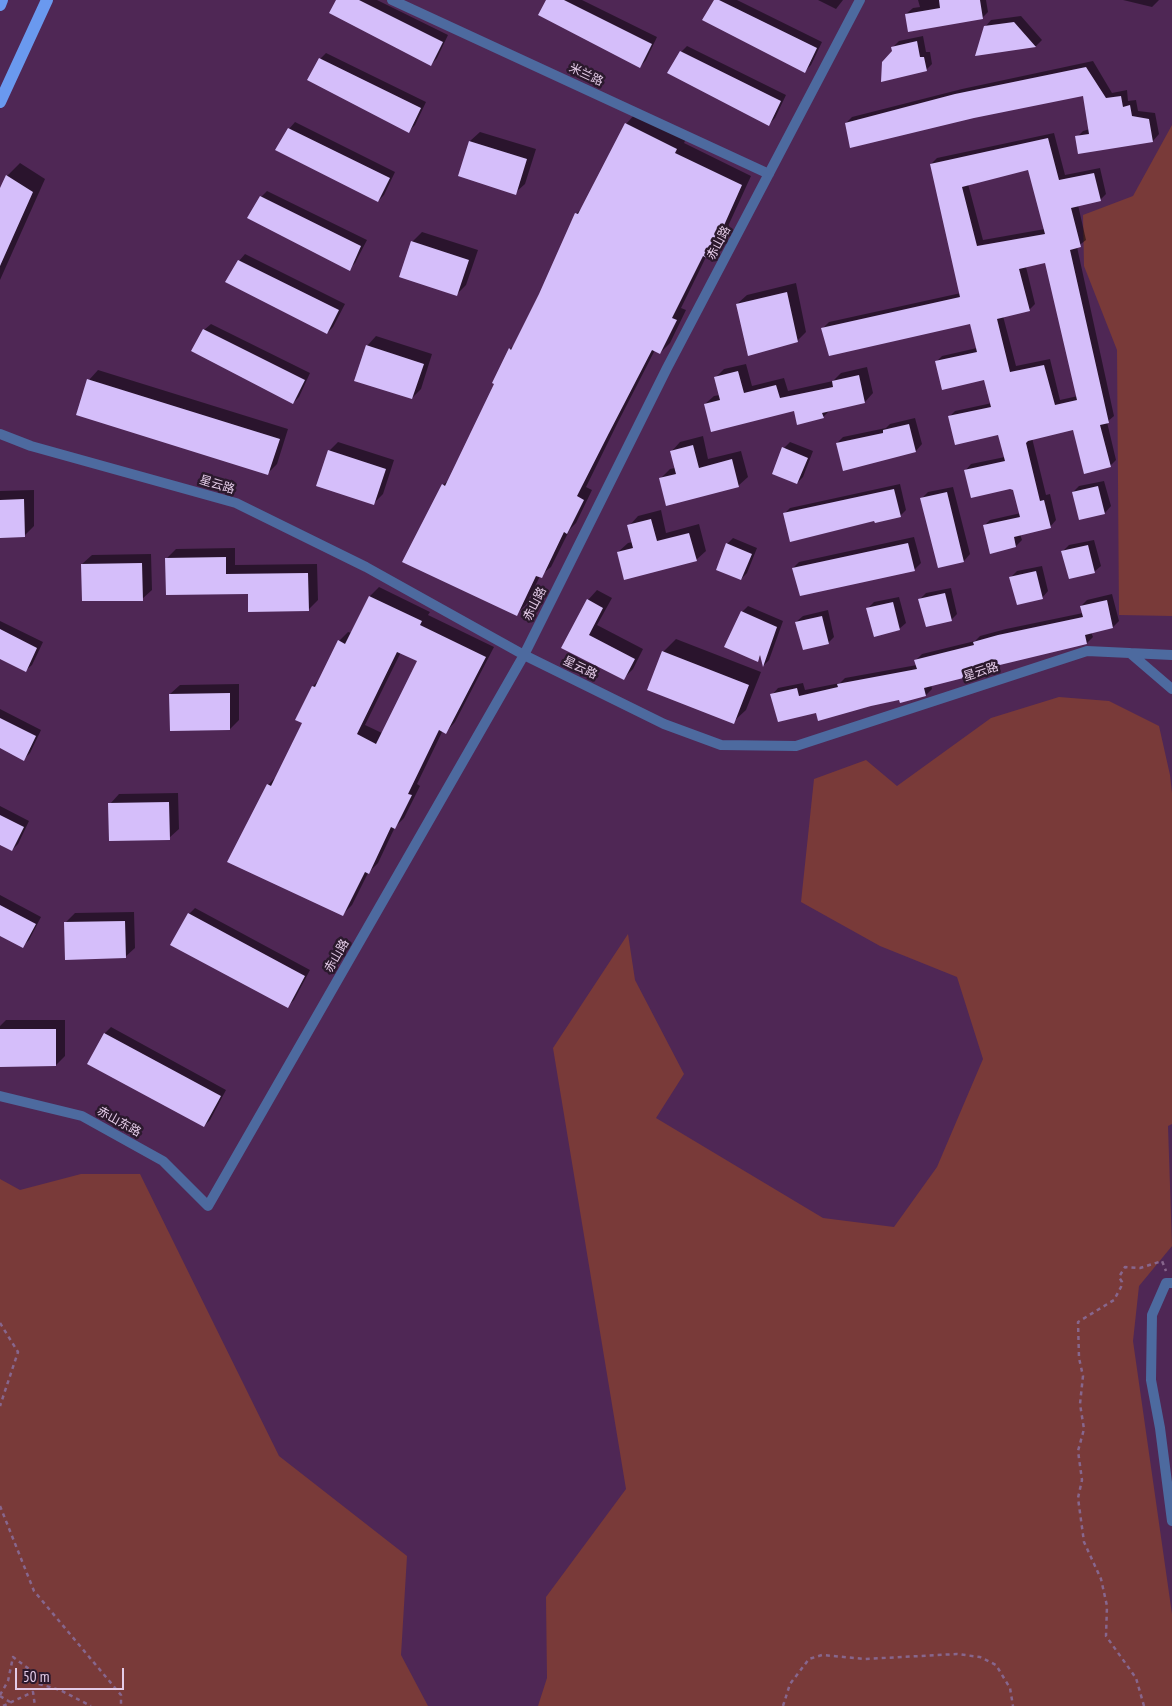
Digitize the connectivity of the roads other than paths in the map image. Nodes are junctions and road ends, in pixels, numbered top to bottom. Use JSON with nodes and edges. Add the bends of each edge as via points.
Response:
{"nodes":[{"id":1,"x":2,"y":0,"type":"edge"},
{"id":2,"x":47,"y":0,"type":"edge"},
{"id":3,"x":392,"y":0,"type":"edge"},
{"id":4,"x":860,"y":0,"type":"edge"},
{"id":5,"x":0,"y":5,"type":"edge"},
{"id":6,"x":0,"y":102,"type":"edge"},
{"id":7,"x":769,"y":174,"type":"junction"},
{"id":8,"x":0,"y":434,"type":"edge"},
{"id":9,"x":1130,"y":653,"type":"junction"},
{"id":10,"x":524,"y":655,"type":"junction"},
{"id":11,"x":1172,"y":656,"type":"edge"},
{"id":12,"x":1172,"y":690,"type":"edge"},
{"id":13,"x":0,"y":1096,"type":"edge"},
{"id":14,"x":208,"y":1206,"type":"joint"},
{"id":15,"x":1172,"y":1283,"type":"edge"},
{"id":16,"x":1172,"y":1521,"type":"edge"}],
"edges":[{"from":1,"to":5,"type":"main road"},
{"from":2,"to":6,"type":"main road"},
{"from":3,"to":7,"type":"street","name":"米兰路"},
{"from":4,"to":7,"type":"street","name":"赤山路"},
{"from":7,"to":10,"type":"street","name":"赤山路","via":[[667,368]]},
{"from":8,"to":10,"type":"street","name":"星云路","via":[[31,446],[236,503],[366,567]]},
{"from":9,"to":10,"type":"street","name":"星云路","via":[[1087,651],[796,746],[721,745],[664,724]]},
{"from":9,"to":11,"type":"street","name":"星云路"},
{"from":9,"to":12,"type":"street"},
{"from":10,"to":14,"type":"street","name":"赤山路"},
{"from":13,"to":14,"type":"street","name":"赤山东路","via":[[82,1116],[163,1161]]},
{"from":15,"to":16,"type":"street","via":[[1166,1283],[1152,1315],[1151,1380]]}]}
